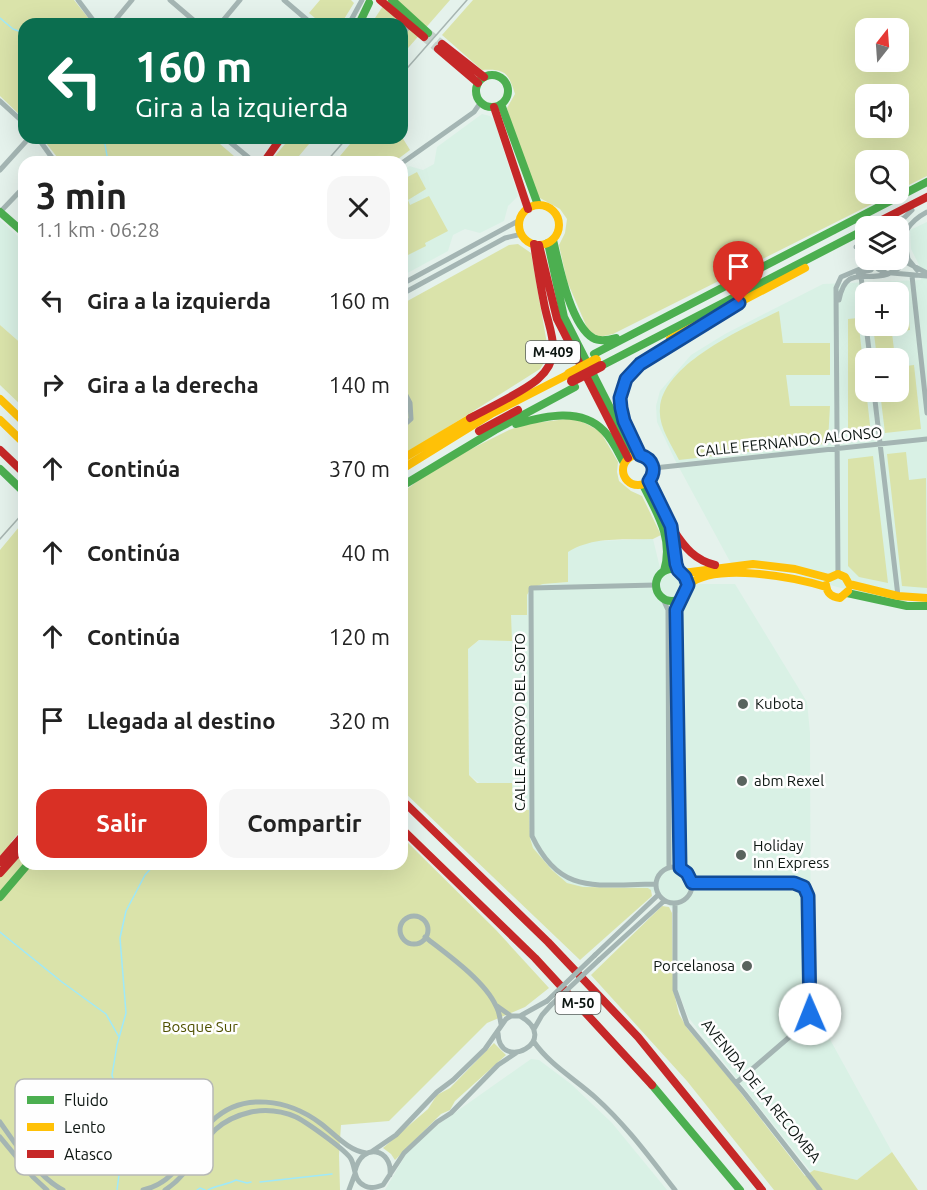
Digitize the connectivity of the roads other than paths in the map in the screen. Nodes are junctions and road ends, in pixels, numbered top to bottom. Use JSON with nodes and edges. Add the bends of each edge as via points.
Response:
{"nodes":[{"id":1,"x":78,"y":0,"type":"edge"},
{"id":2,"x":132,"y":0,"type":"edge"},
{"id":3,"x":170,"y":0,"type":"edge"},
{"id":4,"x":240,"y":0,"type":"edge"},
{"id":5,"x":284,"y":0,"type":"edge"},
{"id":6,"x":392,"y":0,"type":"edge"},
{"id":7,"x":371,"y":1,"type":"edge"},
{"id":8,"x":92,"y":18,"type":"edge"},
{"id":9,"x":116,"y":18,"type":"edge"},
{"id":10,"x":191,"y":18,"type":"edge"},
{"id":11,"x":224,"y":18,"type":"edge"},
{"id":12,"x":303,"y":18,"type":"edge"},
{"id":13,"x":355,"y":18,"type":"edge"},
{"id":14,"x":361,"y":18,"type":"edge"},
{"id":15,"x":396,"y":18,"type":"edge"},
{"id":16,"x":408,"y":25,"type":"edge"},
{"id":17,"x":440,"y":47,"type":"tunnel mouth"},
{"id":18,"x":481,"y":80,"type":"junction"},
{"id":19,"x":0,"y":101,"type":"edge"},
{"id":20,"x":481,"y":102,"type":"junction"},
{"id":21,"x":498,"y":106,"type":"junction"},
{"id":22,"x":18,"y":118,"type":"edge"},
{"id":23,"x":24,"y":144,"type":"edge"},
{"id":24,"x":232,"y":144,"type":"edge"},
{"id":25,"x":247,"y":156,"type":"edge"},
{"id":26,"x":408,"y":159,"type":"edge"},
{"id":27,"x":0,"y":170,"type":"edge"},
{"id":28,"x":927,"y":182,"type":"edge"},
{"id":29,"x":927,"y":188,"type":"edge"},
{"id":30,"x":18,"y":193,"type":"edge"},
{"id":31,"x":927,"y":197,"type":"edge"},
{"id":32,"x":927,"y":202,"type":"edge"},
{"id":33,"x":533,"y":207,"type":"junction"},
{"id":34,"x":2,"y":210,"type":"edge"},
{"id":35,"x":912,"y":210,"type":"junction"},
{"id":36,"x":927,"y":212,"type":"edge"},
{"id":37,"x":890,"y":216,"type":"edge"},
{"id":38,"x":901,"y":216,"type":"edge"},
{"id":39,"x":906,"y":216,"type":"edge"},
{"id":40,"x":520,"y":220,"type":"junction"},
{"id":41,"x":18,"y":227,"type":"edge"},
{"id":42,"x":909,"y":227,"type":"edge"},
{"id":43,"x":522,"y":234,"type":"junction"},
{"id":44,"x":855,"y":234,"type":"edge"},
{"id":45,"x":855,"y":241,"type":"edge"},
{"id":46,"x":543,"y":243,"type":"junction"},
{"id":47,"x":909,"y":260,"type":"edge"},
{"id":48,"x":909,"y":264,"type":"edge"},
{"id":49,"x":871,"y":270,"type":"edge"},
{"id":50,"x":880,"y":270,"type":"edge"},
{"id":51,"x":895,"y":270,"type":"edge"},
{"id":52,"x":917,"y":270,"type":"junction"},
{"id":53,"x":748,"y":273,"type":"junction"},
{"id":54,"x":890,"y":273,"type":"junction"},
{"id":55,"x":927,"y":274,"type":"edge"},
{"id":56,"x":861,"y":276,"type":"junction"},
{"id":57,"x":912,"y":276,"type":"junction"},
{"id":58,"x":408,"y":281,"type":"edge"},
{"id":59,"x":862,"y":282,"type":"edge"},
{"id":60,"x":408,"y":291,"type":"edge"},
{"id":61,"x":838,"y":305,"type":"junction"},
{"id":62,"x":718,"y":314,"type":"junction"},
{"id":63,"x":598,"y":363,"type":"junction"},
{"id":64,"x":571,"y":377,"type":"junction"},
{"id":65,"x":0,"y":399,"type":"edge"},
{"id":66,"x":408,"y":399,"type":"edge"},
{"id":67,"x":875,"y":402,"type":"edge"},
{"id":68,"x":927,"y":413,"type":"edge"},
{"id":69,"x":18,"y":416,"type":"edge"},
{"id":70,"x":470,"y":418,"type":"junction"},
{"id":71,"x":0,"y":420,"type":"edge"},
{"id":72,"x":408,"y":422,"type":"edge"},
{"id":73,"x":18,"y":437,"type":"edge"},
{"id":74,"x":927,"y":439,"type":"edge"},
{"id":75,"x":880,"y":444,"type":"junction"},
{"id":76,"x":464,"y":448,"type":"junction"},
{"id":77,"x":837,"y":449,"type":"junction"},
{"id":78,"x":0,"y":450,"type":"edge"},
{"id":79,"x":408,"y":455,"type":"edge"},
{"id":80,"x":632,"y":458,"type":"junction"},
{"id":81,"x":408,"y":465,"type":"edge"},
{"id":82,"x":18,"y":467,"type":"edge"},
{"id":83,"x":654,"y":468,"type":"junction"},
{"id":84,"x":0,"y":469,"type":"edge"},
{"id":85,"x":408,"y":474,"type":"edge"},
{"id":86,"x":408,"y":483,"type":"edge"},
{"id":87,"x":646,"y":483,"type":"junction"},
{"id":88,"x":18,"y":486,"type":"edge"},
{"id":89,"x":671,"y":526,"type":"junction"},
{"id":90,"x":722,"y":567,"type":"junction"},
{"id":91,"x":664,"y":571,"type":"junction"},
{"id":92,"x":680,"y":572,"type":"junction"},
{"id":93,"x":831,"y":580,"type":"junction"},
{"id":94,"x":656,"y":585,"type":"junction"},
{"id":95,"x":688,"y":585,"type":"junction"},
{"id":96,"x":848,"y":589,"type":"junction"},
{"id":97,"x":898,"y":596,"type":"junction"},
{"id":98,"x":681,"y":598,"type":"junction"},
{"id":99,"x":927,"y":598,"type":"edge"},
{"id":100,"x":663,"y":599,"type":"junction"},
{"id":101,"x":927,"y":606,"type":"edge"},
{"id":102,"x":408,"y":806,"type":"edge"},
{"id":103,"x":408,"y":835,"type":"edge"},
{"id":104,"x":18,"y":841,"type":"edge"},
{"id":105,"x":18,"y":853,"type":"edge"},
{"id":106,"x":0,"y":862,"type":"edge"},
{"id":107,"x":18,"y":866,"type":"edge"},
{"id":108,"x":669,"y":868,"type":"junction"},
{"id":109,"x":680,"y":868,"type":"junction"},
{"id":110,"x":23,"y":870,"type":"edge"},
{"id":111,"x":0,"y":873,"type":"edge"},
{"id":112,"x":692,"y":883,"type":"junction"},
{"id":113,"x":656,"y":884,"type":"junction"},
{"id":114,"x":0,"y":886,"type":"edge"},
{"id":115,"x":658,"y":895,"type":"junction"},
{"id":116,"x":0,"y":897,"type":"edge"},
{"id":117,"x":664,"y":901,"type":"junction"},
{"id":118,"x":675,"y":903,"type":"junction"},
{"id":119,"x":426,"y":937,"type":"junction"},
{"id":120,"x":597,"y":958,"type":"junction"},
{"id":121,"x":549,"y":1003,"type":"junction"},
{"id":122,"x":497,"y":1006,"type":"junction"},
{"id":123,"x":512,"y":1016,"type":"junction"},
{"id":124,"x":520,"y":1016,"type":"junction"},
{"id":125,"x":501,"y":1024,"type":"junction"},
{"id":126,"x":534,"y":1029,"type":"junction"},
{"id":127,"x":498,"y":1031,"type":"junction"},
{"id":128,"x":534,"y":1042,"type":"junction"},
{"id":129,"x":519,"y":1052,"type":"junction"},
{"id":130,"x":542,"y":1054,"type":"junction"},
{"id":131,"x":736,"y":1083,"type":"junction"},
{"id":132,"x":213,"y":1120,"type":"edge"},
{"id":133,"x":0,"y":1122,"type":"edge"},
{"id":134,"x":213,"y":1132,"type":"edge"},
{"id":135,"x":0,"y":1137,"type":"edge"},
{"id":136,"x":15,"y":1141,"type":"edge"},
{"id":137,"x":368,"y":1152,"type":"junction"},
{"id":138,"x":15,"y":1155,"type":"edge"},
{"id":139,"x":355,"y":1173,"type":"junction"},
{"id":140,"x":31,"y":1175,"type":"edge"},
{"id":141,"x":43,"y":1175,"type":"edge"},
{"id":142,"x":171,"y":1175,"type":"edge"},
{"id":143,"x":181,"y":1175,"type":"edge"},
{"id":144,"x":390,"y":1176,"type":"junction"},
{"id":145,"x":372,"y":1188,"type":"junction"},
{"id":146,"x":47,"y":1190,"type":"edge"},
{"id":147,"x":63,"y":1190,"type":"edge"},
{"id":148,"x":143,"y":1190,"type":"edge"},
{"id":149,"x":165,"y":1190,"type":"edge"},
{"id":150,"x":349,"y":1190,"type":"edge"},
{"id":151,"x":365,"y":1190,"type":"edge"},
{"id":152,"x":675,"y":1190,"type":"edge"},
{"id":153,"x":740,"y":1190,"type":"edge"},
{"id":154,"x":762,"y":1190,"type":"edge"},
{"id":155,"x":820,"y":1190,"type":"edge"}],
"edges":[{"from":1,"to":8,"type":"street"},
{"from":2,"to":9,"type":"street"},
{"from":3,"to":10,"type":"street"},
{"from":4,"to":11,"type":"street"},
{"from":5,"to":12,"type":"street"},
{"from":6,"to":16,"type":"main road","via":[[426,35]]},
{"from":7,"to":13,"type":"street"},
{"from":7,"to":14,"type":"main road"},
{"from":7,"to":15,"type":"main road"},
{"from":17,"to":18,"type":"main road"},
{"from":18,"to":20,"type":"main road","via":[[476,93]]},
{"from":18,"to":21,"type":"main road","via":[[494,75],[504,80],[507,96]]},
{"from":19,"to":22,"type":"street"},
{"from":20,"to":21,"type":"main road"},
{"from":20,"to":26,"type":"street","via":[[474,112]]},
{"from":21,"to":33,"type":"main road"},
{"from":23,"to":27,"type":"street"},
{"from":24,"to":25,"type":"street"},
{"from":28,"to":53,"type":"main road","number":"M-409"},
{"from":29,"to":63,"type":"main road","number":"M-409"},
{"from":30,"to":34,"type":"street"},
{"from":31,"to":37,"type":"main road"},
{"from":32,"to":35,"type":"main road"},
{"from":33,"to":40,"type":"main road"},
{"from":33,"to":46,"type":"main road","via":[[550,208],[558,217],[559,229]]},
{"from":34,"to":41,"type":"main road"},
{"from":35,"to":38,"type":"main road"},
{"from":35,"to":39,"type":"street"},
{"from":36,"to":42,"type":"street"},
{"from":40,"to":43,"type":"main road"},
{"from":40,"to":58,"type":"street"},
{"from":43,"to":46,"type":"main road"},
{"from":43,"to":60,"type":"street","via":[[505,238]]},
{"from":44,"to":63,"type":"main road","number":"M-409"},
{"from":45,"to":62,"type":"main road","number":"M-409"},
{"from":46,"to":53,"type":"main road","number":"M-409","via":[[559,269],[578,321],[591,337],[602,341],[618,338]]},
{"from":46,"to":70,"type":"main road","number":"M-409","via":[[540,273],[554,346],[552,360],[536,381]]},
{"from":46,"to":80,"type":"main road","via":[[564,317]]},
{"from":47,"to":52,"type":"street"},
{"from":48,"to":52,"type":"street"},
{"from":49,"to":61,"type":"street","via":[[842,282],[836,293]]},
{"from":50,"to":54,"type":"street"},
{"from":51,"to":54,"type":"street"},
{"from":52,"to":55,"type":"street"},
{"from":53,"to":63,"type":"main road","number":"M-409"},
{"from":54,"to":56,"type":"street"},
{"from":54,"to":57,"type":"street"},
{"from":55,"to":57,"type":"street"},
{"from":56,"to":59,"type":"street"},
{"from":56,"to":61,"type":"street","via":[[844,283]]},
{"from":57,"to":68,"type":"street"},
{"from":61,"to":77,"type":"street"},
{"from":62,"to":63,"type":"main road","number":"M-409"},
{"from":62,"to":80,"type":"main road","number":"M-409","via":[[640,364],[626,379],[620,398]]},
{"from":63,"to":64,"type":"main road","number":"M-409","bridge":true},
{"from":64,"to":70,"type":"main road","number":"M-409"},
{"from":64,"to":76,"type":"main road","number":"M-409"},
{"from":64,"to":81,"type":"main road","number":"M-409","via":[[491,414]]},
{"from":64,"to":85,"type":"main road","number":"M-409"},
{"from":65,"to":69,"type":"main road"},
{"from":66,"to":72,"type":"street"},
{"from":67,"to":75,"type":"street"},
{"from":70,"to":79,"type":"main road","number":"M-409"},
{"from":71,"to":73,"type":"main road"},
{"from":74,"to":75,"type":"street","name":"CALLE FERNANDO ALONSO"},
{"from":75,"to":77,"type":"street","name":"CALLE FERNANDO ALONSO"},
{"from":75,"to":97,"type":"street"},
{"from":76,"to":80,"type":"main road","number":"M-409","via":[[511,426],[574,415],[602,428]]},
{"from":76,"to":86,"type":"main road","number":"M-409"},
{"from":77,"to":83,"type":"street","name":"CALLE FERNANDO ALONSO"},
{"from":77,"to":93,"type":"street"},
{"from":78,"to":82,"type":"main road"},
{"from":80,"to":83,"type":"main road","via":[[649,459]]},
{"from":80,"to":87,"type":"main road","via":[[623,473],[628,482]]},
{"from":83,"to":87,"type":"main road"},
{"from":84,"to":88,"type":"main road"},
{"from":87,"to":89,"type":"main road"},
{"from":87,"to":91,"type":"main road","via":[[665,532],[669,556]]},
{"from":89,"to":90,"type":"main road","via":[[692,557]]},
{"from":89,"to":92,"type":"main road"},
{"from":90,"to":92,"type":"main road"},
{"from":90,"to":93,"type":"main road","via":[[753,564],[795,569]]},
{"from":91,"to":92,"type":"main road"},
{"from":91,"to":94,"type":"main road"},
{"from":92,"to":95,"type":"main road"},
{"from":93,"to":95,"type":"main road","via":[[744,572],[699,577]]},
{"from":93,"to":96,"type":"main road","via":[[846,577]]},
{"from":93,"to":96,"type":"main road","via":[[832,597],[840,598]]},
{"from":94,"to":100,"type":"main road"},
{"from":94,"to":113,"type":"street","name":"CALLE ARROYO DEL SOTO","via":[[531,588],[532,836],[542,855],[565,878],[582,884]]},
{"from":95,"to":98,"type":"main road"},
{"from":96,"to":97,"type":"main road"},
{"from":96,"to":101,"type":"main road","via":[[907,606]]},
{"from":97,"to":99,"type":"main road"},
{"from":98,"to":100,"type":"main road"},
{"from":98,"to":109,"type":"street","via":[[676,610]]},
{"from":100,"to":108,"type":"street","via":[[668,610]]},
{"from":102,"to":154,"type":"main road","number":"M-50","via":[[548,942],[638,1037]]},
{"from":103,"to":153,"type":"main road","number":"M-50","via":[[468,890],[625,1051]]},
{"from":104,"to":106,"type":"main road"},
{"from":105,"to":111,"type":"main road"},
{"from":107,"to":114,"type":"main road"},
{"from":108,"to":109,"type":"street"},
{"from":108,"to":113,"type":"street","via":[[660,874]]},
{"from":109,"to":112,"type":"street"},
{"from":110,"to":116,"type":"main road"},
{"from":112,"to":118,"type":"street","via":[[688,897]]},
{"from":112,"to":131,"type":"street","via":[[794,883],[804,887],[808,896],[808,1021]]},
{"from":113,"to":115,"type":"street"},
{"from":115,"to":117,"type":"street"},
{"from":115,"to":120,"type":"street"},
{"from":117,"to":118,"type":"street"},
{"from":117,"to":120,"type":"street"},
{"from":118,"to":131,"type":"street","name":"AVENIDA DE LA RECOMBA","via":[[677,1001],[687,1024]]},
{"from":119,"to":119,"type":"street","via":[[427,925],[421,918],[408,917],[401,924],[400,934],[407,942],[417,943]]},
{"from":119,"to":122,"type":"street","via":[[460,964]]},
{"from":120,"to":121,"type":"street","bridge":true},
{"from":121,"to":124,"type":"street"},
{"from":121,"to":126,"type":"street"},
{"from":122,"to":123,"type":"street"},
{"from":122,"to":125,"type":"street"},
{"from":123,"to":124,"type":"street"},
{"from":123,"to":125,"type":"street"},
{"from":124,"to":126,"type":"street"},
{"from":125,"to":127,"type":"street"},
{"from":126,"to":128,"type":"street"},
{"from":127,"to":129,"type":"street","via":[[501,1045]]},
{"from":127,"to":137,"type":"street","via":[[485,1049],[396,1135]]},
{"from":128,"to":129,"type":"street"},
{"from":128,"to":130,"type":"street"},
{"from":129,"to":130,"type":"street"},
{"from":129,"to":144,"type":"street","via":[[498,1065],[404,1153]]},
{"from":130,"to":152,"type":"street","via":[[608,1109]]},
{"from":131,"to":155,"type":"street","name":"AVENIDA DE LA RECOMBA"},
{"from":132,"to":137,"type":"street","via":[[255,1101],[277,1103],[303,1111],[357,1152]]},
{"from":133,"to":136,"type":"street"},
{"from":134,"to":139,"type":"street","via":[[238,1116],[267,1110],[289,1114],[351,1158]]},
{"from":135,"to":138,"type":"street"},
{"from":137,"to":139,"type":"street","via":[[357,1160]]},
{"from":137,"to":144,"type":"street","via":[[380,1153],[387,1159]]},
{"from":139,"to":145,"type":"street","via":[[359,1181]]},
{"from":139,"to":150,"type":"street"},
{"from":140,"to":146,"type":"street"},
{"from":141,"to":147,"type":"street"},
{"from":142,"to":148,"type":"street","via":[[156,1187]]},
{"from":143,"to":149,"type":"street"},
{"from":144,"to":145,"type":"street","via":[[383,1185]]},
{"from":145,"to":151,"type":"street"}]}
